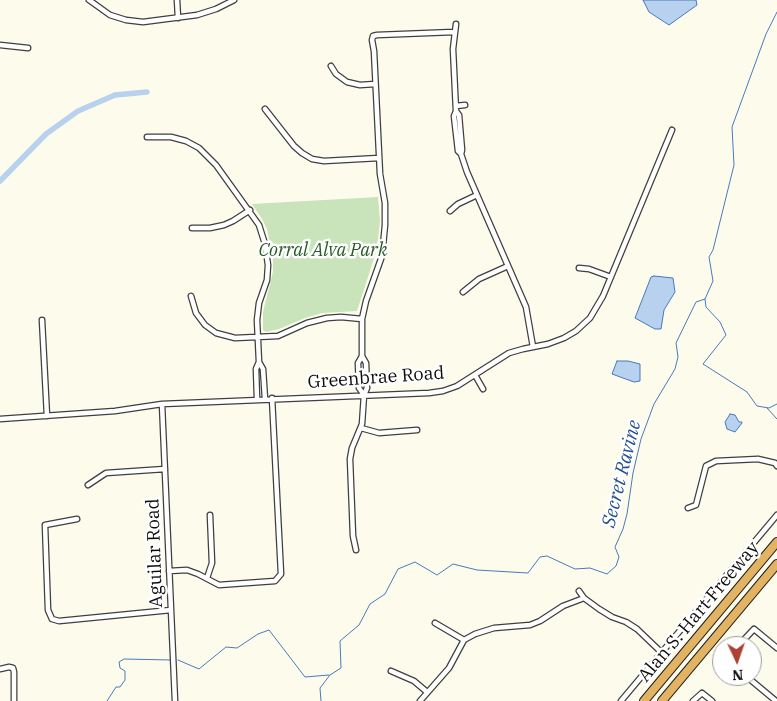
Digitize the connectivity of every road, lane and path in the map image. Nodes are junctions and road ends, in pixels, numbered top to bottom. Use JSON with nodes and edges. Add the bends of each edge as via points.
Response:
{"nodes":[{"id":1,"x":89,"y":0,"type":"edge"},
{"id":2,"x":177,"y":0,"type":"edge"},
{"id":3,"x":234,"y":0,"type":"edge"},
{"id":4,"x":178,"y":18,"type":"junction"},
{"id":5,"x":456,"y":24,"type":"dead end"},
{"id":6,"x":454,"y":32,"type":"junction"},
{"id":7,"x":0,"y":45,"type":"edge"},
{"id":8,"x":28,"y":48,"type":"dead end"},
{"id":9,"x":331,"y":66,"type":"dead end"},
{"id":10,"x":375,"y":84,"type":"junction"},
{"id":11,"x":465,"y":105,"type":"dead end"},
{"id":12,"x":456,"y":108,"type":"junction"},
{"id":13,"x":265,"y":109,"type":"dead end"},
{"id":14,"x":672,"y":130,"type":"dead end"},
{"id":15,"x":147,"y":137,"type":"dead end"},
{"id":16,"x":379,"y":158,"type":"junction"},
{"id":17,"x":477,"y":195,"type":"junction"},
{"id":18,"x":250,"y":210,"type":"junction"},
{"id":19,"x":450,"y":211,"type":"dead end"},
{"id":20,"x":192,"y":228,"type":"dead end"},
{"id":21,"x":508,"y":266,"type":"junction"},
{"id":22,"x":579,"y":268,"type":"dead end"},
{"id":23,"x":611,"y":277,"type":"junction"},
{"id":24,"x":463,"y":292,"type":"dead end"},
{"id":25,"x":190,"y":296,"type":"dead end"},
{"id":26,"x":362,"y":319,"type":"junction"},
{"id":27,"x":42,"y":320,"type":"dead end"},
{"id":28,"x":258,"y":338,"type":"junction"},
{"id":29,"x":534,"y":347,"type":"junction"},
{"id":30,"x":362,"y":356,"type":"junction"},
{"id":31,"x":259,"y":362,"type":"junction"},
{"id":32,"x":475,"y":375,"type":"junction"},
{"id":33,"x":483,"y":389,"type":"dead end"},
{"id":34,"x":364,"y":395,"type":"junction"},
{"id":35,"x":272,"y":398,"type":"junction"},
{"id":36,"x":257,"y":399,"type":"junction"},
{"id":37,"x":265,"y":399,"type":"junction"},
{"id":38,"x":162,"y":404,"type":"junction"},
{"id":39,"x":47,"y":416,"type":"junction"},
{"id":40,"x":0,"y":419,"type":"edge"},
{"id":41,"x":361,"y":428,"type":"junction"},
{"id":42,"x":417,"y":430,"type":"dead end"},
{"id":43,"x":777,"y":466,"type":"edge"},
{"id":44,"x":165,"y":469,"type":"junction"},
{"id":45,"x":88,"y":486,"type":"dead end"},
{"id":46,"x":688,"y":508,"type":"dead end"},
{"id":47,"x":210,"y":515,"type":"dead end"},
{"id":48,"x":777,"y":515,"type":"edge"},
{"id":49,"x":77,"y":519,"type":"dead end"},
{"id":50,"x":777,"y":542,"type":"edge"},
{"id":51,"x":356,"y":550,"type":"dead end"},
{"id":52,"x":777,"y":564,"type":"edge"},
{"id":53,"x":169,"y":571,"type":"junction"},
{"id":54,"x":206,"y":578,"type":"junction"},
{"id":55,"x":580,"y":591,"type":"dead end"},
{"id":56,"x":584,"y":598,"type":"junction"},
{"id":57,"x":171,"y":610,"type":"junction"},
{"id":58,"x":435,"y":623,"type":"dead end"},
{"id":59,"x":747,"y":636,"type":"edge"},
{"id":60,"x":464,"y":640,"type":"junction"},
{"id":61,"x":777,"y":648,"type":"edge"},
{"id":62,"x":661,"y":652,"type":"junction"},
{"id":63,"x":0,"y":669,"type":"edge"},
{"id":64,"x":391,"y":671,"type":"dead end"},
{"id":65,"x":758,"y":686,"type":"edge"},
{"id":66,"x":427,"y":692,"type":"junction"},
{"id":67,"x":14,"y":701,"type":"edge"},
{"id":68,"x":175,"y":701,"type":"edge"},
{"id":69,"x":420,"y":701,"type":"edge"},
{"id":70,"x":621,"y":701,"type":"edge"},
{"id":71,"x":644,"y":701,"type":"edge"},
{"id":72,"x":662,"y":701,"type":"edge"},
{"id":73,"x":693,"y":701,"type":"edge"},
{"id":74,"x":712,"y":701,"type":"edge"},
{"id":75,"x":776,"y":701,"type":"edge"}],
"edges":[{"from":1,"to":4,"type":"street","via":[[103,11],[126,20],[143,22]]},
{"from":2,"to":4,"type":"street"},
{"from":3,"to":4,"type":"street","via":[[206,12]]},
{"from":5,"to":6,"type":"street"},
{"from":6,"to":10,"type":"street","via":[[373,36]]},
{"from":6,"to":12,"type":"street"},
{"from":7,"to":8,"type":"street"},
{"from":9,"to":10,"type":"street","via":[[347,82]]},
{"from":10,"to":16,"type":"street"},
{"from":11,"to":12,"type":"street"},
{"from":12,"to":17,"type":"street","via":[[458,151]]},
{"from":13,"to":16,"type":"street","via":[[294,146],[307,156],[324,161]]},
{"from":14,"to":23,"type":"street","name":"Greenbrae Road"},
{"from":15,"to":18,"type":"street","via":[[171,137],[199,148]]},
{"from":16,"to":26,"type":"street","via":[[386,213],[385,236]]},
{"from":17,"to":19,"type":"street"},
{"from":17,"to":21,"type":"street"},
{"from":18,"to":20,"type":"street","via":[[224,225]]},
{"from":18,"to":28,"type":"street","via":[[262,233],[268,264],[258,312]]},
{"from":21,"to":24,"type":"street","via":[[479,279]]},
{"from":21,"to":29,"type":"street","via":[[526,307]]},
{"from":22,"to":23,"type":"street"},
{"from":23,"to":29,"type":"street","name":"Greenbrae Road","via":[[597,309],[581,327],[559,341]]},
{"from":25,"to":28,"type":"street","via":[[200,319],[211,330],[228,337]]},
{"from":26,"to":28,"type":"street","via":[[320,319],[278,336]]},
{"from":26,"to":30,"type":"street"},
{"from":27,"to":39,"type":"street"},
{"from":28,"to":31,"type":"street"},
{"from":29,"to":32,"type":"street","name":"Greenbrae Road","via":[[509,353]]},
{"from":30,"to":34,"type":"street","via":[[367,379]]},
{"from":30,"to":34,"type":"street","via":[[358,363],[360,388]]},
{"from":31,"to":36,"type":"street","via":[[256,369]]},
{"from":31,"to":37,"type":"street","via":[[263,369]]},
{"from":32,"to":33,"type":"street"},
{"from":32,"to":34,"type":"street","name":"Greenbrae Road","via":[[462,384],[439,392]]},
{"from":34,"to":35,"type":"street","name":"Greenbrae Road"},
{"from":34,"to":41,"type":"street"},
{"from":35,"to":37,"type":"street","name":"Greenbrae Road"},
{"from":35,"to":54,"type":"street","via":[[281,574],[275,581],[219,585]]},
{"from":36,"to":37,"type":"street","name":"Greenbrae Road"},
{"from":36,"to":38,"type":"street","name":"Greenbrae Road"},
{"from":38,"to":39,"type":"street","name":"Greenbrae Road","via":[[123,411]]},
{"from":38,"to":44,"type":"street","name":"Aguilar Road"},
{"from":39,"to":40,"type":"street","name":"Greenbrae Road"},
{"from":41,"to":42,"type":"street","via":[[379,433]]},
{"from":41,"to":51,"type":"street","via":[[350,459]]},
{"from":43,"to":46,"type":"street","via":[[758,459],[716,461],[706,466],[696,505]]},
{"from":44,"to":45,"type":"street","via":[[106,473]]},
{"from":44,"to":53,"type":"street","name":"Aguilar Road"},
{"from":47,"to":54,"type":"street","via":[[212,564]]},
{"from":48,"to":62,"type":"street"},
{"from":49,"to":57,"type":"street","via":[[45,524],[48,610],[52,619],[59,621]]},
{"from":50,"to":71,"type":"highway","name":"Alan S. Hart Freeway"},
{"from":52,"to":72,"type":"highway","name":"Alan S. Hart Freeway"},
{"from":53,"to":54,"type":"street","via":[[187,570]]},
{"from":53,"to":57,"type":"street","name":"Aguilar Road"},
{"from":55,"to":56,"type":"street"},
{"from":56,"to":60,"type":"street","via":[[530,625],[494,628]]},
{"from":56,"to":62,"type":"street","via":[[637,629]]},
{"from":57,"to":68,"type":"street","name":"Aguilar Road"},
{"from":58,"to":60,"type":"street"},
{"from":59,"to":61,"type":"street","via":[[754,629]]},
{"from":60,"to":66,"type":"street","via":[[449,668]]},
{"from":62,"to":70,"type":"street"},
{"from":63,"to":67,"type":"street","via":[[13,668]]},
{"from":64,"to":66,"type":"street"},
{"from":65,"to":75,"type":"street"},
{"from":66,"to":69,"type":"street"},
{"from":73,"to":74,"type":"street","via":[[702,693]]}]}
